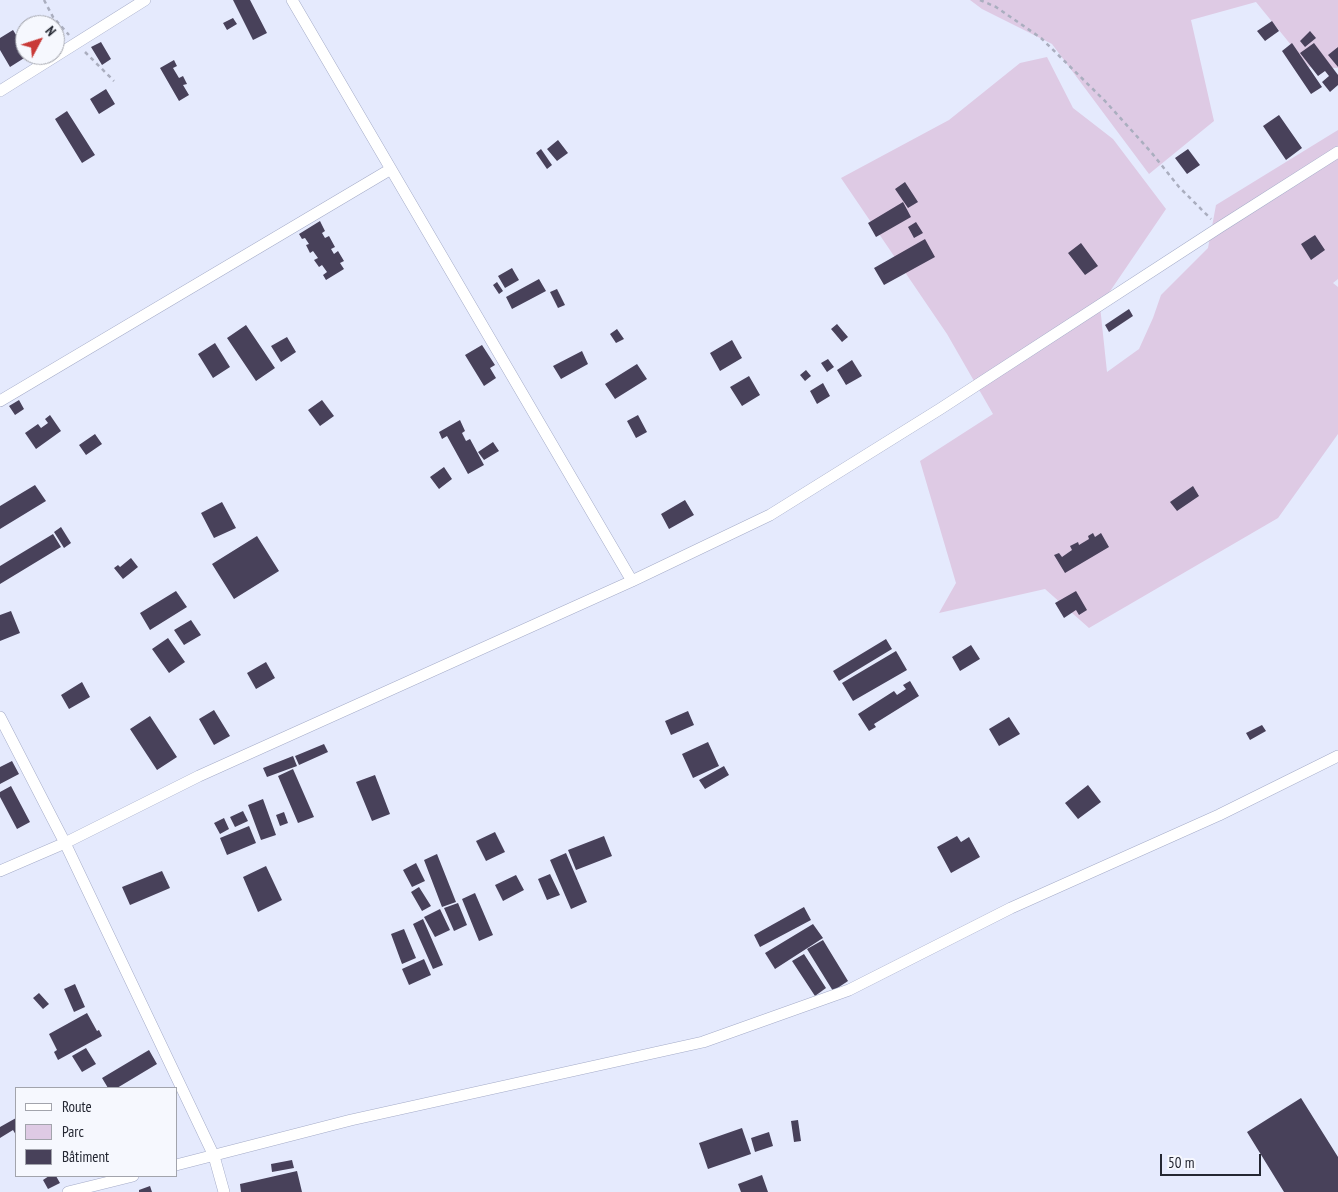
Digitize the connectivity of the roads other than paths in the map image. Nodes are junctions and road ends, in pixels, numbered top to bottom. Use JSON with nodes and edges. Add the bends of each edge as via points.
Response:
{"nodes":[{"id":1,"x":145,"y":0,"type":"edge"},
{"id":2,"x":292,"y":0,"type":"edge"},
{"id":3,"x":0,"y":91,"type":"edge"},
{"id":4,"x":1338,"y":152,"type":"edge"},
{"id":5,"x":391,"y":169,"type":"junction"},
{"id":6,"x":0,"y":401,"type":"edge"},
{"id":7,"x":632,"y":581,"type":"junction"},
{"id":8,"x":0,"y":717,"type":"edge"},
{"id":9,"x":1338,"y":756,"type":"edge"},
{"id":10,"x":65,"y":843,"type":"junction"},
{"id":11,"x":0,"y":872,"type":"edge"},
{"id":12,"x":214,"y":1156,"type":"junction"},
{"id":13,"x":178,"y":1165,"type":"edge"},
{"id":14,"x":129,"y":1177,"type":"edge"},
{"id":15,"x":68,"y":1192,"type":"edge"},
{"id":16,"x":224,"y":1192,"type":"edge"}],
"edges":[{"from":1,"to":3,"type":"street"},
{"from":2,"to":5,"type":"street"},
{"from":4,"to":7,"type":"street","via":[[770,515]]},
{"from":5,"to":6,"type":"street"},
{"from":5,"to":7,"type":"street"},
{"from":7,"to":10,"type":"street","via":[[199,776]]},
{"from":8,"to":10,"type":"street"},
{"from":9,"to":12,"type":"street","via":[[1219,815],[1011,908],[849,990],[703,1042],[350,1120]]},
{"from":10,"to":11,"type":"street"},
{"from":10,"to":12,"type":"street"},
{"from":12,"to":13,"type":"street"},
{"from":12,"to":16,"type":"street"},
{"from":14,"to":15,"type":"street"}]}
